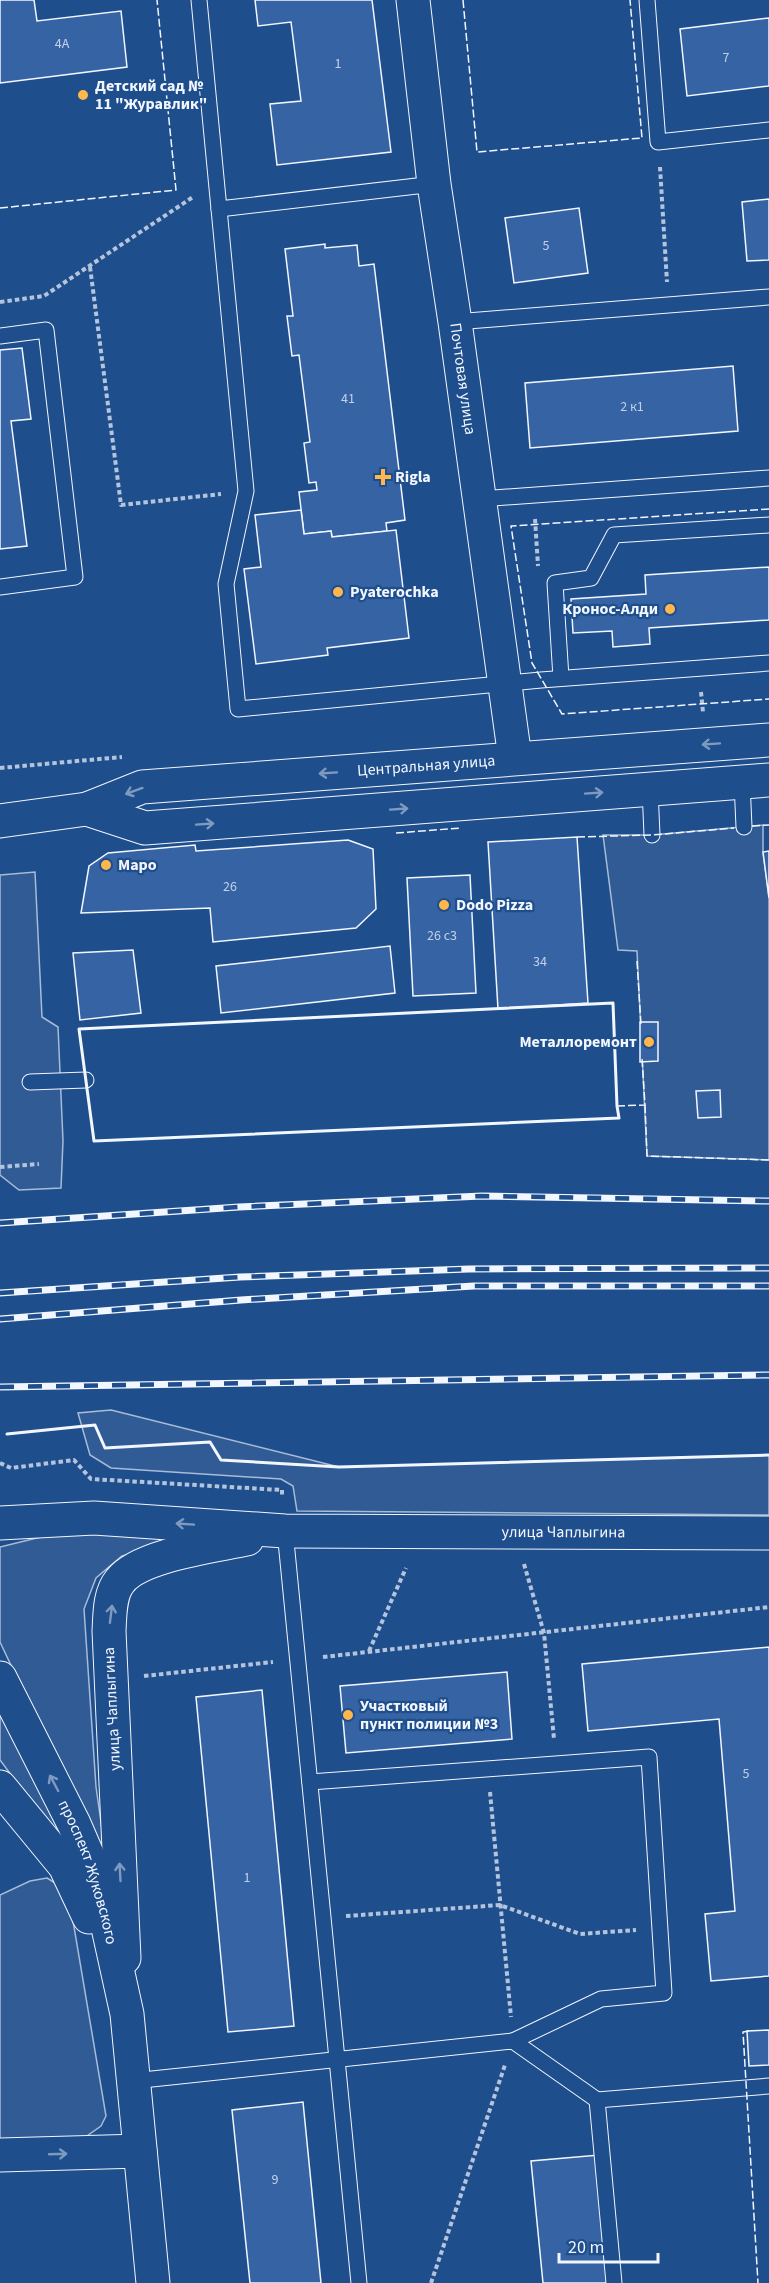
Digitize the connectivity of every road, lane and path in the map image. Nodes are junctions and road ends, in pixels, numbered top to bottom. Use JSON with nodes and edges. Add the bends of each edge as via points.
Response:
{"nodes":[{"id":1,"x":199,"y":0,"type":"edge"},
{"id":2,"x":413,"y":0,"type":"edge"},
{"id":3,"x":647,"y":0,"type":"edge"},
{"id":4,"x":769,"y":130,"type":"edge"},
{"id":5,"x":658,"y":142,"type":"junction"},
{"id":6,"x":216,"y":182,"type":"junction"},
{"id":7,"x":434,"y":184,"type":"junction"},
{"id":8,"x":219,"y":209,"type":"junction"},
{"id":9,"x":90,"y":267,"type":"junction"},
{"id":10,"x":769,"y":297,"type":"edge"},
{"id":11,"x":0,"y":302,"type":"edge"},
{"id":12,"x":669,"y":305,"type":"junction"},
{"id":13,"x":455,"y":322,"type":"junction"},
{"id":14,"x":0,"y":336,"type":"edge"},
{"id":15,"x":769,"y":478,"type":"edge"},
{"id":16,"x":246,"y":491,"type":"junction"},
{"id":17,"x":533,"y":494,"type":"junction"},
{"id":18,"x":480,"y":499,"type":"junction"},
{"id":19,"x":769,"y":525,"type":"edge"},
{"id":20,"x":555,"y":583,"type":"junction"},
{"id":21,"x":0,"y":587,"type":"edge"},
{"id":22,"x":769,"y":663,"type":"edge"},
{"id":23,"x":561,"y":678,"type":"junction"},
{"id":24,"x":505,"y":684,"type":"junction"},
{"id":25,"x":769,"y":740,"type":"edge"},
{"id":26,"x":515,"y":758,"type":"junction"},
{"id":27,"x":54,"y":763,"type":"dead end"},
{"id":28,"x":0,"y":768,"type":"edge"},
{"id":29,"x":756,"y":781,"type":"edge"},
{"id":30,"x":650,"y":789,"type":"junction"},
{"id":31,"x":87,"y":809,"type":"junction"},
{"id":32,"x":1,"y":818,"type":"edge"},
{"id":33,"x":744,"y":828,"type":"dead end"},
{"id":34,"x":652,"y":835,"type":"dead end"},
{"id":35,"x":86,"y":1080,"type":"dead end"},
{"id":36,"x":30,"y":1082,"type":"dead end"},
{"id":37,"x":39,"y":1164,"type":"dead end"},
{"id":38,"x":0,"y":1167,"type":"edge"},
{"id":39,"x":0,"y":1463,"type":"edge"},
{"id":40,"x":0,"y":1523,"type":"edge"},
{"id":41,"x":285,"y":1531,"type":"junction"},
{"id":42,"x":769,"y":1533,"type":"edge"},
{"id":43,"x":524,"y":1564,"type":"dead end"},
{"id":44,"x":406,"y":1568,"type":"dead end"},
{"id":45,"x":769,"y":1607,"type":"edge"},
{"id":46,"x":544,"y":1633,"type":"junction"},
{"id":47,"x":369,"y":1652,"type":"junction"},
{"id":48,"x":298,"y":1660,"type":"junction"},
{"id":49,"x":141,"y":1676,"type":"dead end"},
{"id":50,"x":0,"y":1678,"type":"edge"},
{"id":51,"x":557,"y":1764,"type":"junction"},
{"id":52,"x":310,"y":1782,"type":"junction"},
{"id":53,"x":0,"y":1786,"type":"edge"},
{"id":54,"x":324,"y":1918,"type":"junction"},
{"id":55,"x":660,"y":1929,"type":"junction"},
{"id":56,"x":127,"y":2014,"type":"junction"},
{"id":57,"x":513,"y":2041,"type":"junction"},
{"id":58,"x":337,"y":2059,"type":"junction"},
{"id":59,"x":133,"y":2081,"type":"junction"},
{"id":60,"x":769,"y":2086,"type":"edge"},
{"id":61,"x":597,"y":2100,"type":"junction"},
{"id":62,"x":140,"y":2151,"type":"junction"},
{"id":63,"x":0,"y":2155,"type":"edge"},
{"id":64,"x":153,"y":2283,"type":"edge"},
{"id":65,"x":359,"y":2283,"type":"edge"},
{"id":66,"x":614,"y":2283,"type":"edge"}],
"edges":[{"from":1,"to":6,"type":"lane"},
{"from":2,"to":7,"type":"main road","name":"Почтовая улица"},
{"from":3,"to":5,"type":"lane"},
{"from":4,"to":5,"type":"lane"},
{"from":5,"to":12,"type":"path"},
{"from":6,"to":8,"type":"lane"},
{"from":6,"to":9,"type":"path"},
{"from":7,"to":8,"type":"lane"},
{"from":7,"to":13,"type":"main road","name":"Почтовая улица"},
{"from":8,"to":16,"type":"lane"},
{"from":9,"to":11,"type":"path","via":[[44,296]]},
{"from":9,"to":16,"type":"path","via":[[121,506]]},
{"from":10,"to":12,"type":"lane"},
{"from":12,"to":13,"type":"lane"},
{"from":13,"to":18,"type":"main road","name":"Почтовая улица"},
{"from":14,"to":21,"type":"lane","via":[[46,330],[75,577]]},
{"from":15,"to":17,"type":"lane"},
{"from":16,"to":24,"type":"lane","via":[[226,584],[238,709]]},
{"from":17,"to":18,"type":"lane"},
{"from":17,"to":20,"type":"path","via":[[539,570]]},
{"from":18,"to":24,"type":"main road","name":"Почтовая улица"},
{"from":19,"to":20,"type":"lane","via":[[614,535],[591,578]]},
{"from":20,"to":23,"type":"lane"},
{"from":22,"to":23,"type":"lane"},
{"from":23,"to":24,"type":"lane"},
{"from":24,"to":26,"type":"main road","name":"Почтовая улица"},
{"from":25,"to":26,"type":"main road","name":"Центральная улица","one_way":true},
{"from":26,"to":31,"type":"main road","name":"Центральная улица","one_way":true,"via":[[142,787]]},
{"from":27,"to":28,"type":"path"},
{"from":29,"to":30,"type":"main road","name":"Центральная улица"},
{"from":29,"to":33,"type":"lane"},
{"from":31,"to":30,"type":"main road","name":"Центральная улица","one_way":true,"via":[[145,828]]},
{"from":30,"to":34,"type":"lane"},
{"from":31,"to":32,"type":"main road","name":"Центральная улица"},
{"from":35,"to":36,"type":"lane"},
{"from":37,"to":38,"type":"path"},
{"from":39,"to":41,"type":"path","via":[[11,1468],[74,1460],[91,1479],[282,1490]]},
{"from":41,"to":40,"type":"main road","name":"улица Чаплыгина","one_way":true,"via":[[94,1518]]},
{"from":41,"to":42,"type":"main road","name":"улица Чаплыгина"},
{"from":41,"to":48,"type":"lane"},
{"from":56,"to":41,"type":"main road","name":"улица Чаплыгина","one_way":true,"via":[[109,1631],[113,1597],[119,1582],[134,1569],[164,1557]]},
{"from":43,"to":46,"type":"path"},
{"from":44,"to":47,"type":"path"},
{"from":45,"to":46,"type":"path"},
{"from":46,"to":47,"type":"path"},
{"from":46,"to":51,"type":"path"},
{"from":47,"to":48,"type":"path"},
{"from":48,"to":49,"type":"path"},
{"from":48,"to":52,"type":"lane"},
{"from":56,"to":50,"type":"main road","name":"проспект Жуковского","one_way":true,"via":[[87,1854]]},
{"from":51,"to":52,"type":"lane"},
{"from":51,"to":55,"type":"lane","via":[[649,1757]]},
{"from":52,"to":54,"type":"lane"},
{"from":53,"to":59,"type":"main road","name":"проспект Жуковского","via":[[64,1866],[80,1896],[94,1932]]},
{"from":54,"to":55,"type":"path","via":[[500,1905],[580,1934]]},
{"from":54,"to":58,"type":"lane"},
{"from":55,"to":57,"type":"lane","via":[[664,1994],[602,1999]]},
{"from":56,"to":59,"type":"main road","name":"проспект Жуковского"},
{"from":57,"to":58,"type":"lane"},
{"from":57,"to":61,"type":"lane"},
{"from":58,"to":59,"type":"lane"},
{"from":58,"to":65,"type":"lane"},
{"from":59,"to":62,"type":"main road","name":"проспект Жуковского"},
{"from":60,"to":61,"type":"lane"},
{"from":61,"to":66,"type":"lane"},
{"from":63,"to":62,"type":"main road","one_way":true},
{"from":62,"to":64,"type":"main road","name":"проспект Жуковского"}]}
